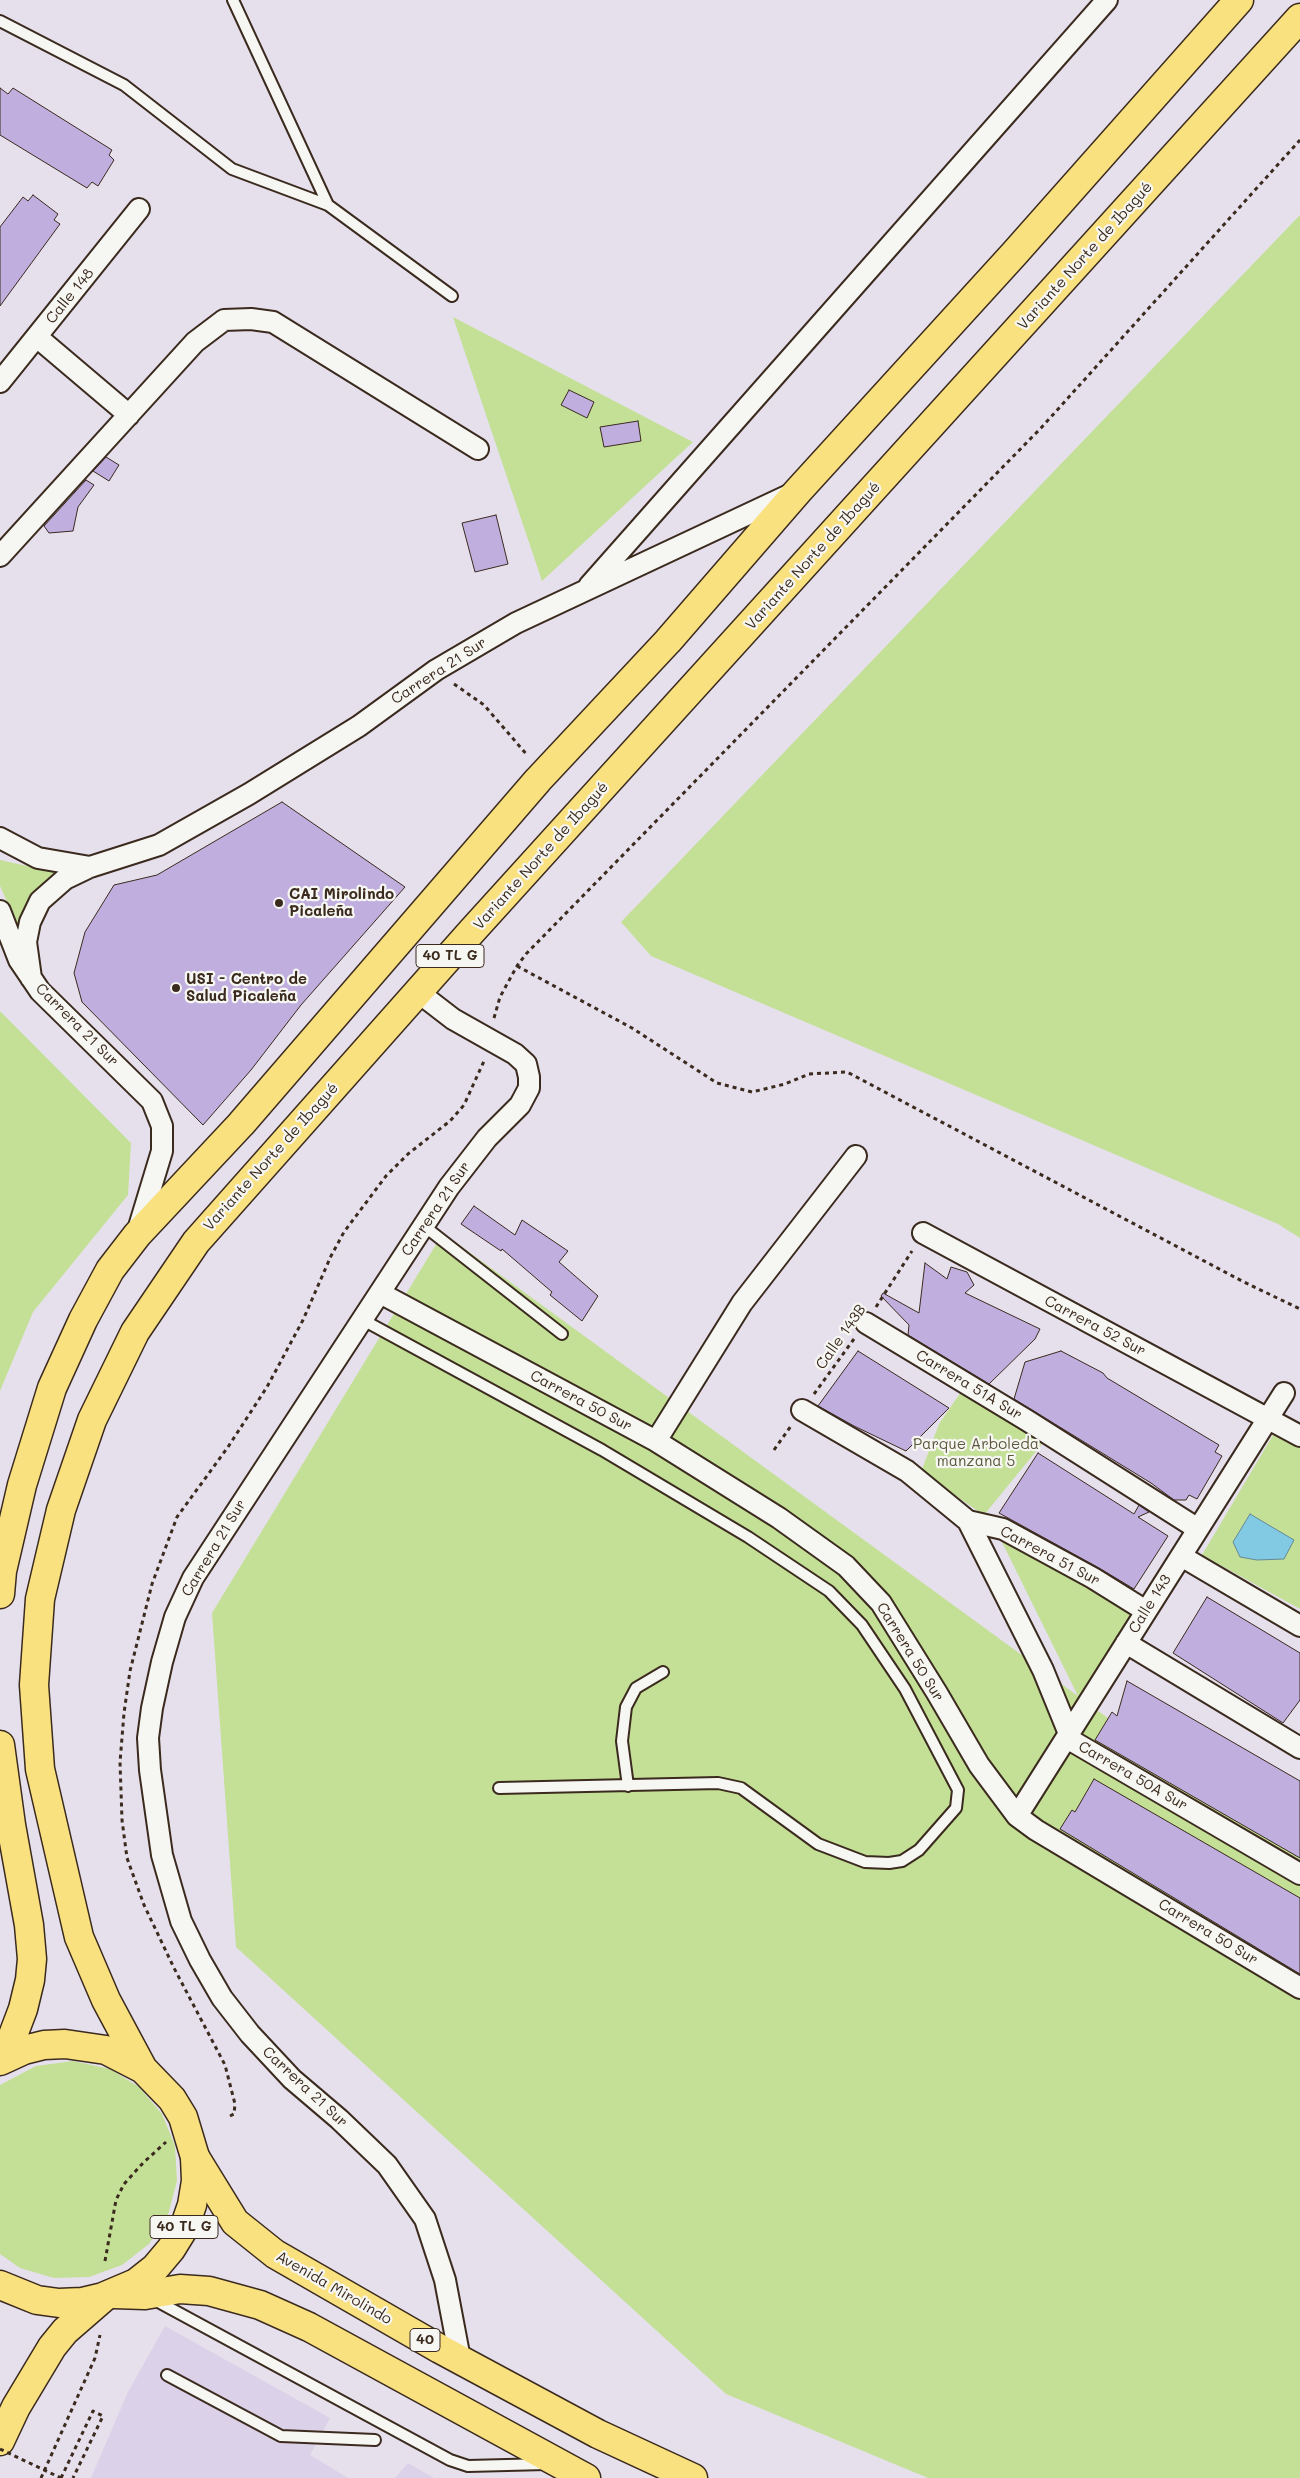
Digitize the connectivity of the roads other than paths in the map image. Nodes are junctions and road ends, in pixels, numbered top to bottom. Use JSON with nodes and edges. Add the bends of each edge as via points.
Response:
{"nodes":[{"id":1,"x":233,"y":0,"type":"edge"},
{"id":2,"x":1107,"y":0,"type":"edge"},
{"id":3,"x":1239,"y":0,"type":"edge"},
{"id":4,"x":1300,"y":18,"type":"edge"},
{"id":5,"x":0,"y":21,"type":"edge"},
{"id":6,"x":328,"y":206,"type":"junction"},
{"id":7,"x":139,"y":209,"type":"dead end"},
{"id":8,"x":452,"y":296,"type":"dead end"},
{"id":9,"x":37,"y":337,"type":"junction"},
{"id":10,"x":0,"y":382,"type":"edge"},
{"id":11,"x":129,"y":415,"type":"junction"},
{"id":12,"x":478,"y":449,"type":"dead end"},
{"id":13,"x":798,"y":491,"type":"junction"},
{"id":14,"x":0,"y":556,"type":"edge"},
{"id":15,"x":584,"y":591,"type":"junction"},
{"id":16,"x":0,"y":838,"type":"edge"},
{"id":17,"x":90,"y":867,"type":"junction"},
{"id":18,"x":0,"y":911,"type":"edge"},
{"id":19,"x":31,"y":978,"type":"junction"},
{"id":20,"x":418,"y":992,"type":"junction"},
{"id":21,"x":856,"y":1156,"type":"dead end"},
{"id":22,"x":424,"y":1226,"type":"junction"},
{"id":23,"x":923,"y":1233,"type":"road end"},
{"id":24,"x":137,"y":1235,"type":"junction"},
{"id":25,"x":380,"y":1293,"type":"junction"},
{"id":26,"x":363,"y":1320,"type":"junction"},
{"id":27,"x":866,"y":1323,"type":"road end"},
{"id":28,"x":562,"y":1334,"type":"dead end"},
{"id":29,"x":1284,"y":1393,"type":"dead end"},
{"id":30,"x":802,"y":1410,"type":"road end"},
{"id":31,"x":1267,"y":1419,"type":"junction"},
{"id":32,"x":1300,"y":1436,"type":"edge"},
{"id":33,"x":656,"y":1442,"type":"junction"},
{"id":34,"x":968,"y":1521,"type":"junction"},
{"id":35,"x":1198,"y":1529,"type":"junction"},
{"id":36,"x":1181,"y":1556,"type":"junction"},
{"id":37,"x":0,"y":1594,"type":"edge"},
{"id":38,"x":1146,"y":1612,"type":"junction"},
{"id":39,"x":1300,"y":1626,"type":"edge"},
{"id":40,"x":1126,"y":1643,"type":"junction"},
{"id":41,"x":663,"y":1672,"type":"dead end"},
{"id":42,"x":1068,"y":1735,"type":"junction"},
{"id":43,"x":1300,"y":1748,"type":"edge"},
{"id":44,"x":0,"y":1760,"type":"edge"},
{"id":45,"x":628,"y":1786,"type":"junction"},
{"id":46,"x":499,"y":1788,"type":"dead end"},
{"id":47,"x":1017,"y":1816,"type":"junction"},
{"id":48,"x":1300,"y":1874,"type":"edge"},
{"id":49,"x":1300,"y":1988,"type":"edge"},
{"id":50,"x":2,"y":2060,"type":"edge"},
{"id":51,"x":142,"y":2069,"type":"junction"},
{"id":52,"x":195,"y":2157,"type":"junction"},
{"id":53,"x":0,"y":2285,"type":"edge"},
{"id":54,"x":145,"y":2295,"type":"junction"},
{"id":55,"x":109,"y":2296,"type":"junction"},
{"id":56,"x":460,"y":2359,"type":"junction"},
{"id":57,"x":167,"y":2375,"type":"dead end"},
{"id":58,"x":375,"y":2440,"type":"dead end"},
{"id":59,"x":0,"y":2441,"type":"edge"},
{"id":60,"x":559,"y":2463,"type":"junction"},
{"id":61,"x":586,"y":2478,"type":"edge"},
{"id":62,"x":692,"y":2478,"type":"edge"}],
"edges":[{"from":1,"to":6,"type":"lane"},
{"from":2,"to":15,"type":"street"},
{"from":3,"to":13,"type":"main road","number":"40 TL G"},
{"from":4,"to":20,"type":"main road","name":"Variante Norte de Ibagué","number":"40 TL G"},
{"from":5,"to":6,"type":"lane","via":[[124,85],[232,169]]},
{"from":6,"to":8,"type":"lane"},
{"from":7,"to":9,"type":"street","name":"Calle 148"},
{"from":9,"to":10,"type":"street","name":"Calle 148"},
{"from":9,"to":11,"type":"street"},
{"from":11,"to":12,"type":"street","via":[[195,342],[224,320],[250,319],[273,322]]},
{"from":11,"to":14,"type":"street"},
{"from":13,"to":15,"type":"street","name":"Carrera 21 Sur"},
{"from":13,"to":24,"type":"main road","number":"40 TL G","via":[[668,641],[538,780],[240,1124]]},
{"from":15,"to":17,"type":"street","name":"Carrera 21 Sur","via":[[516,623],[436,670],[359,726],[159,845]]},
{"from":16,"to":17,"type":"street","name":"Carrera 21 Sur","via":[[38,858]]},
{"from":17,"to":19,"type":"street","name":"Carrera 21 Sur","via":[[65,879],[40,901],[30,922],[26,942]]},
{"from":18,"to":19,"type":"street","name":"Carrera 21 Sur","via":[[18,960]]},
{"from":19,"to":24,"type":"street","name":"Carrera 21 Sur","via":[[40,991],[152,1101],[162,1126],[162,1151]]},
{"from":20,"to":22,"type":"street","name":"Carrera 21 Sur","via":[[453,1019],[515,1054],[526,1064],[529,1077],[529,1088],[520,1105],[487,1138]]},
{"from":20,"to":51,"type":"main road","name":"Variante Norte de Ibagué","number":"40 TL G","via":[[196,1242],[135,1332],[92,1420],[61,1510],[40,1599],[34,1685],[40,1769],[79,1937],[106,2000]]},
{"from":21,"to":33,"type":"street","via":[[742,1303]]},
{"from":22,"to":25,"type":"street","name":"Carrera 21 Sur"},
{"from":22,"to":28,"type":"lane"},
{"from":23,"to":31,"type":"street","name":"Carrera 52 Sur"},
{"from":24,"to":37,"type":"main road","number":"40 TL G","via":[[110,1270],[82,1320],[52,1388],[22,1485],[2,1571]]},
{"from":25,"to":26,"type":"street","name":"Carrera 21 Sur"},
{"from":25,"to":33,"type":"street","name":"Carrera 50 Sur"},
{"from":26,"to":45,"type":"lane","via":[[602,1450],[748,1537],[829,1591],[862,1625],[905,1689],[958,1790],[956,1808],[919,1850],[902,1861],[889,1863],[865,1862],[818,1844],[741,1788],[718,1783]]},
{"from":26,"to":56,"type":"street","name":"Carrera 21 Sur","via":[[193,1578],[175,1617],[162,1662],[148,1738],[150,1770],[162,1855],[181,1921],[218,1990],[250,2034],[292,2079],[387,2165],[425,2219],[445,2280]]},
{"from":27,"to":35,"type":"street","name":"Carrera 51A Sur"},
{"from":29,"to":31,"type":"street","name":"Calle 143"},
{"from":30,"to":34,"type":"street","name":"Carrera 51 Sur","via":[[908,1471]]},
{"from":31,"to":32,"type":"street","name":"Carrera 52 Sur"},
{"from":31,"to":35,"type":"street","name":"Calle 143"},
{"from":33,"to":47,"type":"street","name":"Carrera 50 Sur","via":[[779,1518],[846,1566],[881,1603],[979,1766]]},
{"from":34,"to":38,"type":"street","name":"Carrera 51 Sur","via":[[1003,1529],[1093,1578]]},
{"from":34,"to":42,"type":"street","name":"Carrera 50A Sur","via":[[1043,1670]]},
{"from":35,"to":36,"type":"street","name":"Calle 143"},
{"from":36,"to":38,"type":"street","name":"Calle 143"},
{"from":36,"to":39,"type":"street"},
{"from":38,"to":40,"type":"street","name":"Calle 143"},
{"from":40,"to":42,"type":"street","name":"Calle 143"},
{"from":40,"to":43,"type":"street"},
{"from":41,"to":45,"type":"lane","via":[[636,1688],[626,1708],[622,1741]]},
{"from":42,"to":47,"type":"street","name":"Calle 143"},
{"from":42,"to":48,"type":"street","name":"Carrera 50A Sur"},
{"from":44,"to":50,"type":"main road","number":"40 TL G","via":[[32,1959],[23,2009]]},
{"from":45,"to":46,"type":"lane"},
{"from":47,"to":49,"type":"street","name":"Carrera 50 Sur"},
{"from":50,"to":51,"type":"main road","number":"40 TL G","via":[[44,2045],[78,2045],[106,2050]]},
{"from":51,"to":52,"type":"main road","number":"40 TL G","via":[[172,2098],[191,2136]]},
{"from":52,"to":55,"type":"main road","number":"40 TL G","via":[[192,2205],[180,2235],[155,2268]]},
{"from":52,"to":56,"type":"main road","name":"Avenida Mirolindo","number":"40","via":[[235,2222],[254,2239],[317,2279]]},
{"from":53,"to":55,"type":"main road","number":"40 TL G","via":[[37,2300],[59,2303]]},
{"from":54,"to":55,"type":"main road"},
{"from":54,"to":60,"type":"main road","via":[[180,2289],[209,2291],[260,2305],[309,2327]]},
{"from":54,"to":60,"type":"lane","via":[[450,2460],[477,2467]]},
{"from":55,"to":59,"type":"main road","number":"40 TL G","via":[[65,2331],[52,2347]]},
{"from":56,"to":62,"type":"main road","name":"Avenida Mirolindo","number":"40","via":[[598,2434]]},
{"from":57,"to":58,"type":"lane","via":[[281,2436]]},
{"from":60,"to":61,"type":"main road"}]}
